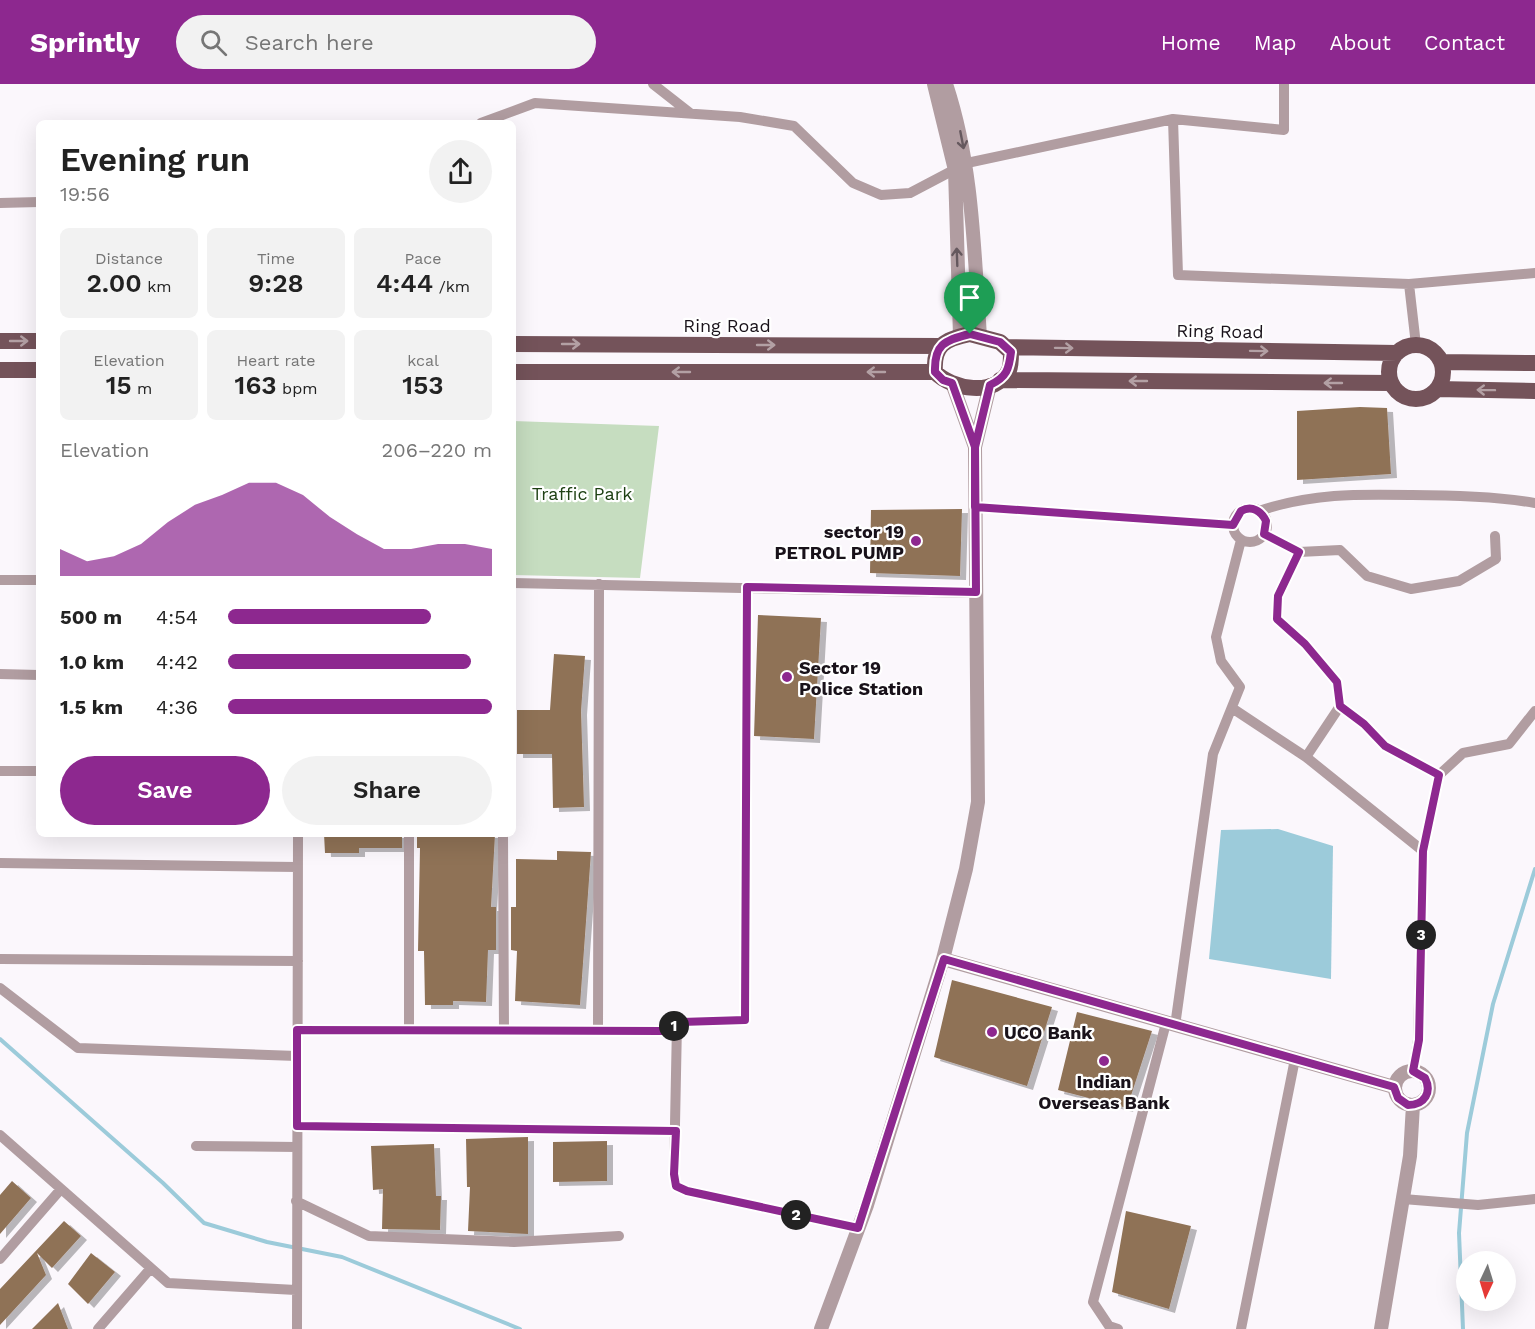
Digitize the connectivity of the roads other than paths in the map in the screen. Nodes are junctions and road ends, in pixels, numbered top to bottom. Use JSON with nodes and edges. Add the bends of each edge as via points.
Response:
{"nodes":[{"id":1,"x":653,"y":84,"type":"edge"},
{"id":2,"x":934,"y":84,"type":"edge"},
{"id":3,"x":946,"y":84,"type":"edge"},
{"id":4,"x":1284,"y":84,"type":"edge"},
{"id":5,"x":690,"y":113,"type":"junction"},
{"id":6,"x":1173,"y":118,"type":"junction"},
{"id":7,"x":490,"y":120,"type":"edge"},
{"id":8,"x":961,"y":166,"type":"junction"},
{"id":9,"x":36,"y":202,"type":"edge"},
{"id":10,"x":0,"y":203,"type":"edge"},
{"id":11,"x":1535,"y":273,"type":"edge"},
{"id":12,"x":1409,"y":284,"type":"junction"},
{"id":13,"x":960,"y":336,"type":"junction"},
{"id":14,"x":980,"y":336,"type":"junction"},
{"id":15,"x":0,"y":341,"type":"edge"},
{"id":16,"x":36,"y":341,"type":"edge"},
{"id":17,"x":516,"y":344,"type":"edge"},
{"id":18,"x":1416,"y":345,"type":"junction"},
{"id":19,"x":940,"y":346,"type":"junction"},
{"id":20,"x":1006,"y":347,"type":"junction"},
{"id":21,"x":1397,"y":353,"type":"junction"},
{"id":22,"x":1441,"y":362,"type":"junction"},
{"id":23,"x":1535,"y":363,"type":"edge"},
{"id":24,"x":0,"y":370,"type":"edge"},
{"id":25,"x":36,"y":370,"type":"edge"},
{"id":26,"x":516,"y":372,"type":"edge"},
{"id":27,"x":935,"y":372,"type":"junction"},
{"id":28,"x":952,"y":383,"type":"junction"},
{"id":29,"x":995,"y":383,"type":"junction"},
{"id":30,"x":1391,"y":383,"type":"junction"},
{"id":31,"x":1437,"y":389,"type":"junction"},
{"id":32,"x":1535,"y":391,"type":"edge"},
{"id":33,"x":975,"y":447,"type":"junction"},
{"id":34,"x":1535,"y":503,"type":"edge"},
{"id":35,"x":975,"y":507,"type":"junction"},
{"id":36,"x":1258,"y":511,"type":"junction"},
{"id":37,"x":1233,"y":525,"type":"junction"},
{"id":38,"x":1264,"y":534,"type":"junction"},
{"id":39,"x":1495,"y":536,"type":"dead end"},
{"id":40,"x":1241,"y":540,"type":"junction"},
{"id":41,"x":1299,"y":552,"type":"junction"},
{"id":42,"x":0,"y":580,"type":"edge"},
{"id":43,"x":36,"y":580,"type":"edge"},
{"id":44,"x":516,"y":583,"type":"edge"},
{"id":45,"x":599,"y":584,"type":"junction"},
{"id":46,"x":747,"y":587,"type":"junction"},
{"id":47,"x":976,"y":592,"type":"junction"},
{"id":48,"x":0,"y":674,"type":"edge"},
{"id":49,"x":36,"y":675,"type":"edge"},
{"id":50,"x":1340,"y":706,"type":"junction"},
{"id":51,"x":1232,"y":708,"type":"junction"},
{"id":52,"x":1535,"y":711,"type":"edge"},
{"id":53,"x":1306,"y":758,"type":"junction"},
{"id":54,"x":0,"y":771,"type":"edge"},
{"id":55,"x":36,"y":771,"type":"edge"},
{"id":56,"x":1439,"y":775,"type":"junction"},
{"id":57,"x":298,"y":837,"type":"edge"},
{"id":58,"x":409,"y":837,"type":"edge"},
{"id":59,"x":503,"y":837,"type":"edge"},
{"id":60,"x":1423,"y":851,"type":"junction"},
{"id":61,"x":0,"y":863,"type":"edge"},
{"id":62,"x":298,"y":867,"type":"junction"},
{"id":63,"x":0,"y":959,"type":"edge"},
{"id":64,"x":944,"y":959,"type":"junction"},
{"id":65,"x":298,"y":961,"type":"junction"},
{"id":66,"x":0,"y":988,"type":"edge"},
{"id":67,"x":677,"y":1024,"type":"junction"},
{"id":68,"x":1171,"y":1025,"type":"junction"},
{"id":69,"x":297,"y":1030,"type":"junction"},
{"id":70,"x":409,"y":1031,"type":"junction"},
{"id":71,"x":504,"y":1031,"type":"junction"},
{"id":72,"x":598,"y":1031,"type":"junction"},
{"id":73,"x":297,"y":1056,"type":"junction"},
{"id":74,"x":1295,"y":1059,"type":"junction"},
{"id":75,"x":1413,"y":1071,"type":"junction"},
{"id":76,"x":1394,"y":1087,"type":"junction"},
{"id":77,"x":1413,"y":1105,"type":"junction"},
{"id":78,"x":297,"y":1126,"type":"junction"},
{"id":79,"x":676,"y":1131,"type":"junction"},
{"id":80,"x":0,"y":1135,"type":"edge"},
{"id":81,"x":196,"y":1146,"type":"dead end"},
{"id":82,"x":297,"y":1147,"type":"junction"},
{"id":83,"x":62,"y":1189,"type":"junction"},
{"id":84,"x":1403,"y":1199,"type":"junction"},
{"id":85,"x":1535,"y":1199,"type":"edge"},
{"id":86,"x":296,"y":1201,"type":"junction"},
{"id":87,"x":858,"y":1228,"type":"junction"},
{"id":88,"x":619,"y":1236,"type":"dead end"},
{"id":89,"x":0,"y":1258,"type":"edge"},
{"id":90,"x":151,"y":1268,"type":"junction"},
{"id":91,"x":296,"y":1290,"type":"junction"},
{"id":92,"x":98,"y":1329,"type":"edge"},
{"id":93,"x":297,"y":1329,"type":"edge"},
{"id":94,"x":821,"y":1329,"type":"edge"},
{"id":95,"x":1118,"y":1329,"type":"edge"},
{"id":96,"x":1241,"y":1329,"type":"edge"},
{"id":97,"x":1381,"y":1329,"type":"edge"}],
"edges":[{"from":1,"to":5,"type":"street"},
{"from":2,"to":8,"type":"street"},
{"from":3,"to":8,"type":"street","one_way":true,"via":[[960,125]]},
{"from":4,"to":6,"type":"street","via":[[1284,130]]},
{"from":5,"to":7,"type":"street","via":[[535,104]]},
{"from":5,"to":8,"type":"street","via":[[794,126],[853,183],[882,195],[910,193]]},
{"from":6,"to":8,"type":"street"},
{"from":6,"to":12,"type":"street","via":[[1178,275]]},
{"from":13,"to":8,"type":"street","one_way":true},
{"from":8,"to":14,"type":"street"},
{"from":9,"to":10,"type":"street"},
{"from":11,"to":12,"type":"street"},
{"from":12,"to":18,"type":"street"},
{"from":13,"to":14,"type":"main road"},
{"from":13,"to":19,"type":"main road"},
{"from":14,"to":20,"type":"main road"},
{"from":15,"to":16,"type":"main road","one_way":true},
{"from":17,"to":19,"type":"main road","name":"Ring Road","one_way":true},
{"from":18,"to":21,"type":"main road"},
{"from":18,"to":22,"type":"main road","via":[[1426,347]]},
{"from":19,"to":27,"type":"main road","via":[[934,354]]},
{"from":20,"to":21,"type":"main road","name":"Ring Road","one_way":true},
{"from":20,"to":29,"type":"main road","via":[[1011,352],[1009,370]]},
{"from":21,"to":30,"type":"main road","via":[[1391,362]]},
{"from":22,"to":23,"type":"main road"},
{"from":22,"to":31,"type":"main road","via":[[1443,371]]},
{"from":24,"to":25,"type":"main road"},
{"from":27,"to":26,"type":"main road","one_way":true},
{"from":27,"to":28,"type":"main road"},
{"from":28,"to":29,"type":"main road","via":[[973,388]]},
{"from":28,"to":33,"type":"street"},
{"from":30,"to":29,"type":"main road","one_way":true},
{"from":29,"to":33,"type":"street"},
{"from":30,"to":31,"type":"main road","via":[[1406,398],[1419,399]]},
{"from":32,"to":31,"type":"main road","one_way":true},
{"from":33,"to":35,"type":"street"},
{"from":34,"to":36,"type":"street","via":[[1492,495],[1332,494],[1287,501]]},
{"from":35,"to":37,"type":"street"},
{"from":35,"to":47,"type":"street"},
{"from":36,"to":37,"type":"street","via":[[1241,511]]},
{"from":36,"to":38,"type":"street","via":[[1266,521]]},
{"from":37,"to":40,"type":"street"},
{"from":38,"to":40,"type":"street","via":[[1254,542]]},
{"from":38,"to":41,"type":"street"},
{"from":39,"to":41,"type":"street","via":[[1496,559],[1459,581],[1411,589],[1367,576],[1340,550]]},
{"from":40,"to":51,"type":"street","via":[[1216,637],[1221,661],[1240,687]]},
{"from":41,"to":50,"type":"street","via":[[1278,596],[1277,619],[1305,644],[1337,682]]},
{"from":42,"to":43,"type":"street"},
{"from":44,"to":45,"type":"street"},
{"from":45,"to":46,"type":"street"},
{"from":45,"to":72,"type":"street"},
{"from":46,"to":47,"type":"street"},
{"from":46,"to":67,"type":"street","via":[[745,1020]]},
{"from":47,"to":64,"type":"street","via":[[978,802]]},
{"from":48,"to":49,"type":"street"},
{"from":50,"to":53,"type":"street"},
{"from":50,"to":56,"type":"street","via":[[1385,746]]},
{"from":51,"to":53,"type":"street"},
{"from":51,"to":68,"type":"street","via":[[1212,754]]},
{"from":52,"to":56,"type":"street","via":[[1509,744],[1463,753]]},
{"from":53,"to":60,"type":"street"},
{"from":54,"to":55,"type":"street"},
{"from":56,"to":60,"type":"street"},
{"from":57,"to":62,"type":"street"},
{"from":58,"to":70,"type":"street"},
{"from":59,"to":71,"type":"street"},
{"from":60,"to":75,"type":"street","via":[[1419,1040]]},
{"from":61,"to":62,"type":"street"},
{"from":62,"to":65,"type":"street"},
{"from":63,"to":65,"type":"street"},
{"from":64,"to":68,"type":"street"},
{"from":64,"to":87,"type":"street"},
{"from":65,"to":69,"type":"street"},
{"from":66,"to":73,"type":"street","via":[[78,1048]]},
{"from":67,"to":72,"type":"street","via":[[662,1031]]},
{"from":67,"to":79,"type":"street"},
{"from":68,"to":74,"type":"street"},
{"from":68,"to":95,"type":"street","via":[[1093,1302],[1109,1326]]},
{"from":69,"to":70,"type":"street"},
{"from":69,"to":73,"type":"street"},
{"from":70,"to":71,"type":"street"},
{"from":71,"to":72,"type":"street"},
{"from":73,"to":78,"type":"street"},
{"from":74,"to":76,"type":"street"},
{"from":74,"to":96,"type":"street"},
{"from":75,"to":76,"type":"street","via":[[1402,1074]]},
{"from":75,"to":77,"type":"street","via":[[1425,1078],[1429,1089],[1426,1097]]},
{"from":76,"to":77,"type":"street","via":[[1398,1098]]},
{"from":77,"to":84,"type":"street"},
{"from":78,"to":79,"type":"street"},
{"from":78,"to":82,"type":"street"},
{"from":79,"to":87,"type":"street","via":[[676,1186]]},
{"from":80,"to":83,"type":"street"},
{"from":81,"to":82,"type":"street"},
{"from":82,"to":86,"type":"street"},
{"from":83,"to":89,"type":"street"},
{"from":83,"to":90,"type":"street"},
{"from":84,"to":85,"type":"street","via":[[1478,1205]]},
{"from":84,"to":97,"type":"street"},
{"from":86,"to":88,"type":"street","via":[[369,1236],[514,1242]]},
{"from":86,"to":91,"type":"street"},
{"from":87,"to":94,"type":"street"},
{"from":90,"to":91,"type":"street","via":[[168,1283]]},
{"from":90,"to":92,"type":"street"},
{"from":91,"to":93,"type":"street"}]}
